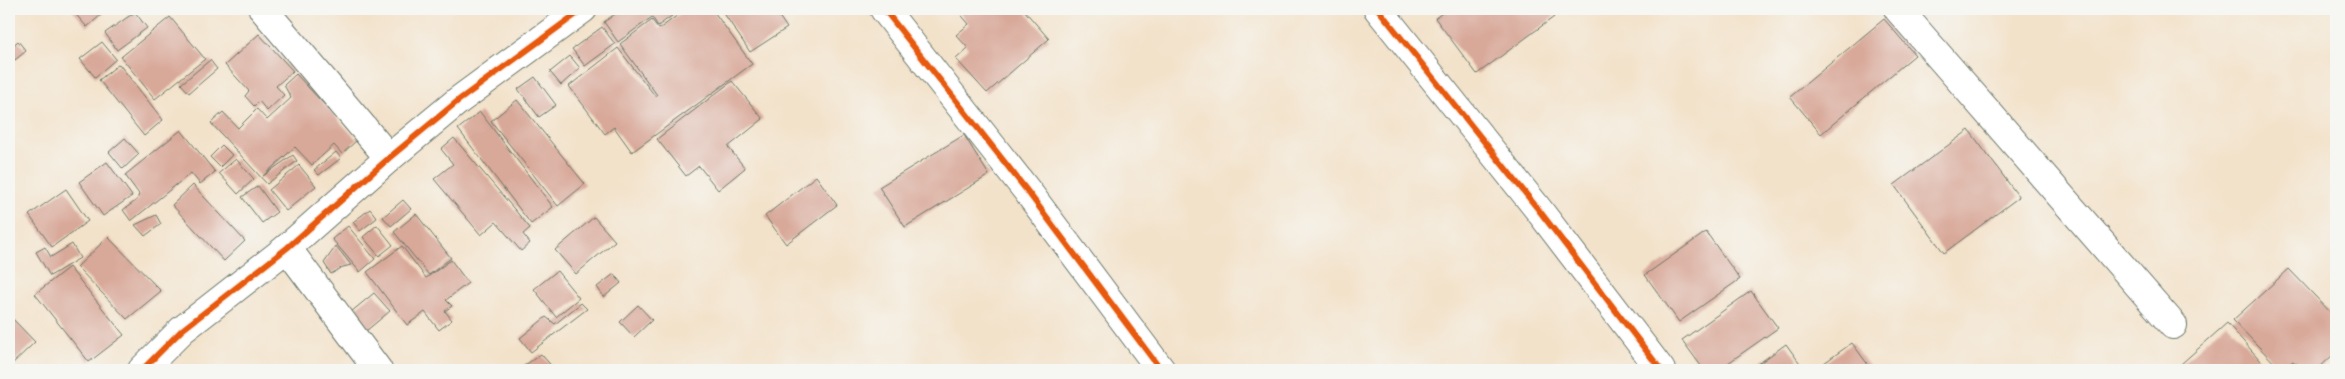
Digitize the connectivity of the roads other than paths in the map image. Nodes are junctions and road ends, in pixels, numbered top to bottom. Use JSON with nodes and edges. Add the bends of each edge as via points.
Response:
{"nodes":[{"id":1,"x":263,"y":9,"type":"edge"},
{"id":2,"x":583,"y":9,"type":"edge"},
{"id":3,"x":884,"y":9,"type":"edge"},
{"id":4,"x":1378,"y":9,"type":"edge"},
{"id":5,"x":1898,"y":9,"type":"edge"},
{"id":6,"x":389,"y":158,"type":"junction"},
{"id":7,"x":287,"y":248,"type":"junction"},
{"id":8,"x":2173,"y":325,"type":"dead end"},
{"id":9,"x":142,"y":370,"type":"edge"},
{"id":10,"x":378,"y":370,"type":"edge"},
{"id":11,"x":1161,"y":370,"type":"edge"},
{"id":12,"x":1661,"y":370,"type":"edge"}],
"edges":[{"from":1,"to":6,"type":"street"},
{"from":2,"to":6,"type":"street","via":[[459,100]]},
{"from":3,"to":11,"type":"street","via":[[1028,192]]},
{"from":4,"to":12,"type":"street","via":[[1538,209]]},
{"from":5,"to":8,"type":"street"},
{"from":6,"to":7,"type":"street"},
{"from":7,"to":9,"type":"street","via":[[182,330]]},
{"from":7,"to":10,"type":"street"}]}
